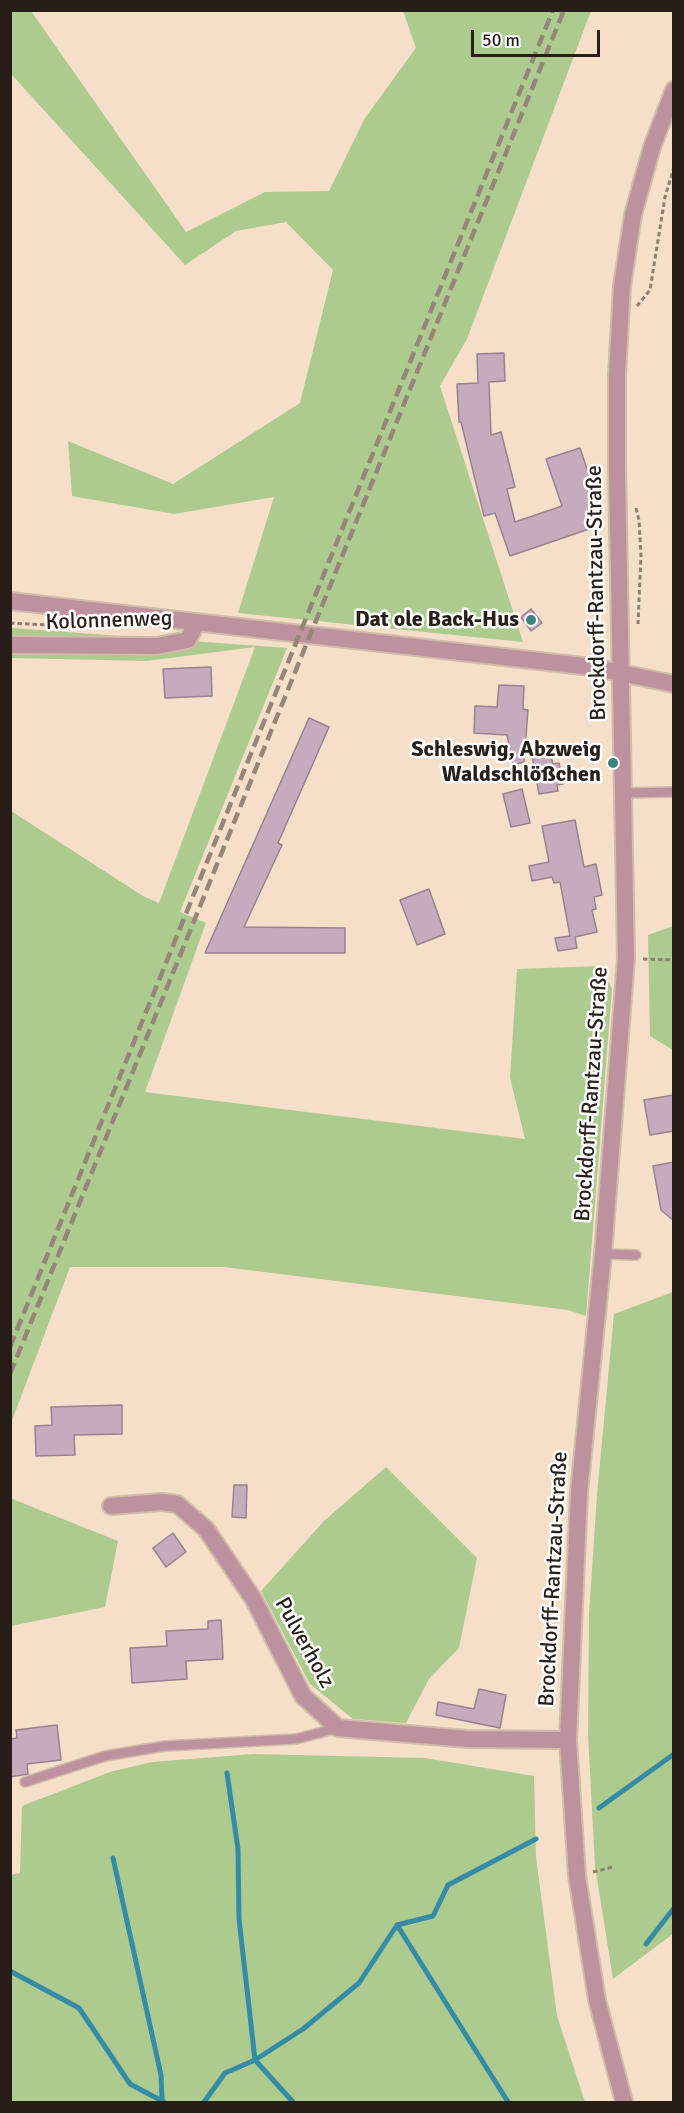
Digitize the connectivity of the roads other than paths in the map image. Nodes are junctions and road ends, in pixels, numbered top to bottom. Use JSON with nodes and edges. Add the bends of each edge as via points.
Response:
{"nodes":[{"id":1,"x":674,"y":90,"type":"edge"},
{"id":2,"x":10,"y":601,"type":"edge"},
{"id":3,"x":197,"y":622,"type":"junction"},
{"id":4,"x":10,"y":645,"type":"edge"},
{"id":5,"x":622,"y":675,"type":"junction"},
{"id":6,"x":674,"y":684,"type":"edge"},
{"id":7,"x":674,"y":792,"type":"edge"},
{"id":8,"x":623,"y":794,"type":"junction"},
{"id":9,"x":603,"y":1254,"type":"junction"},
{"id":10,"x":636,"y":1255,"type":"dead end"},
{"id":11,"x":111,"y":1506,"type":"dead end"},
{"id":12,"x":338,"y":1728,"type":"junction"},
{"id":13,"x":568,"y":1740,"type":"junction"},
{"id":14,"x":25,"y":1782,"type":"dead end"},
{"id":15,"x":624,"y":2103,"type":"edge"}],
"edges":[{"from":1,"to":5,"type":"street","name":"Brockdorff-Rantzau-Straße","via":[[636,204],[622,285],[617,435]]},
{"from":2,"to":3,"type":"street","name":"Kolonnenweg"},
{"from":3,"to":4,"type":"street","name":"Kolonnenweg","via":[[188,640],[157,646]]},
{"from":3,"to":5,"type":"street","name":"Kolonnenweg","via":[[569,664]]},
{"from":5,"to":6,"type":"street","name":"Kolonnenweg"},
{"from":5,"to":8,"type":"street","name":"Brockdorff-Rantzau-Straße"},
{"from":7,"to":8,"type":"lane"},
{"from":8,"to":9,"type":"street","name":"Brockdorff-Rantzau-Straße","via":[[626,958]]},
{"from":9,"to":10,"type":"lane"},
{"from":9,"to":13,"type":"street","name":"Brockdorff-Rantzau-Straße","via":[[579,1492]]},
{"from":11,"to":12,"type":"street","name":"Pulverholz","via":[[177,1504],[206,1529],[254,1600],[303,1696]]},
{"from":12,"to":13,"type":"street","via":[[467,1739]]},
{"from":12,"to":14,"type":"lane","via":[[296,1739],[165,1746],[115,1755]]},
{"from":13,"to":15,"type":"street","name":"Brockdorff-Rantzau-Straße","via":[[577,1876],[597,2000]]}]}
